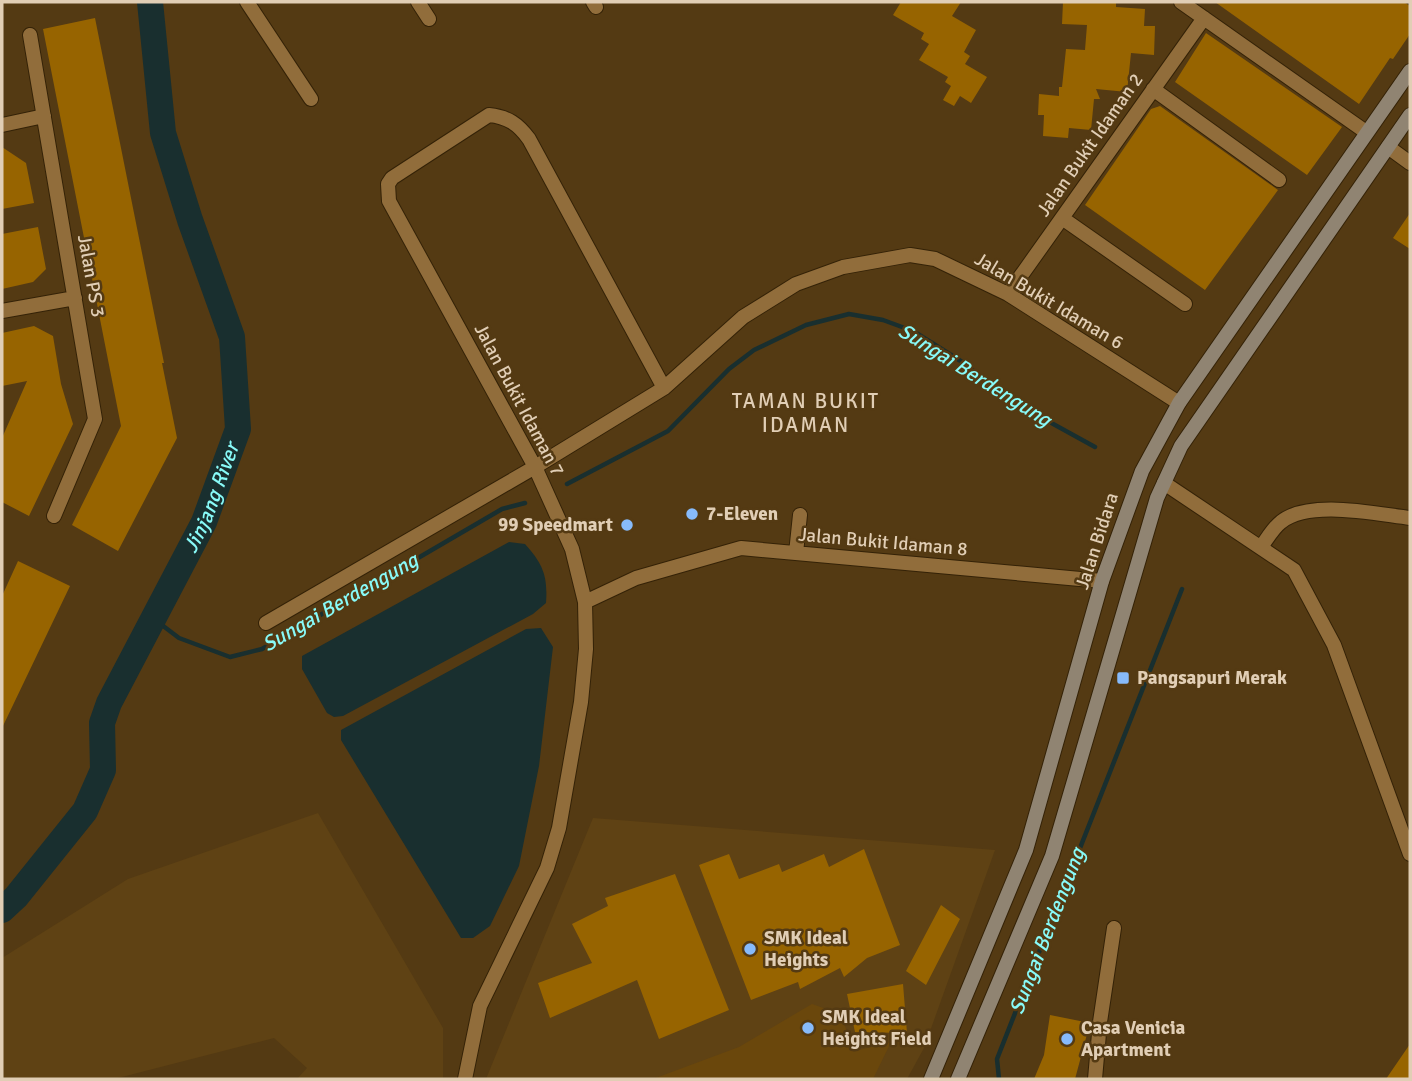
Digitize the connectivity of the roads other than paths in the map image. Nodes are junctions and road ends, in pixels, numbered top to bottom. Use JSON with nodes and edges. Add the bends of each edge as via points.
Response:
{"nodes":[{"id":1,"x":247,"y":2,"type":"edge"},
{"id":2,"x":418,"y":2,"type":"edge"},
{"id":3,"x":1181,"y":2,"type":"edge"},
{"id":4,"x":1204,"y":18,"type":"junction"},
{"id":5,"x":429,"y":19,"type":"dead end"},
{"id":6,"x":30,"y":35,"type":"dead end"},
{"id":7,"x":1410,"y":71,"type":"edge"},
{"id":8,"x":1153,"y":89,"type":"junction"},
{"id":9,"x":311,"y":99,"type":"dead end"},
{"id":10,"x":1410,"y":115,"type":"edge"},
{"id":11,"x":44,"y":116,"type":"junction"},
{"id":12,"x":2,"y":125,"type":"edge"},
{"id":13,"x":1366,"y":132,"type":"junction"},
{"id":14,"x":1388,"y":146,"type":"junction"},
{"id":15,"x":1410,"y":163,"type":"edge"},
{"id":16,"x":1279,"y":180,"type":"dead end"},
{"id":17,"x":1062,"y":218,"type":"junction"},
{"id":18,"x":1008,"y":294,"type":"junction"},
{"id":19,"x":75,"y":298,"type":"junction"},
{"id":20,"x":1185,"y":304,"type":"dead end"},
{"id":21,"x":2,"y":311,"type":"edge"},
{"id":22,"x":664,"y":388,"type":"junction"},
{"id":23,"x":1179,"y":403,"type":"junction"},
{"id":24,"x":535,"y":467,"type":"junction"},
{"id":25,"x":1164,"y":483,"type":"junction"},
{"id":26,"x":800,"y":515,"type":"dead end"},
{"id":27,"x":54,"y":516,"type":"dead end"},
{"id":28,"x":1410,"y":518,"type":"edge"},
{"id":29,"x":1261,"y":547,"type":"junction"},
{"id":30,"x":796,"y":553,"type":"junction"},
{"id":31,"x":1102,"y":581,"type":"junction"},
{"id":32,"x":585,"y":602,"type":"junction"},
{"id":33,"x":266,"y":622,"type":"dead end"},
{"id":34,"x":1410,"y":854,"type":"edge"},
{"id":35,"x":1114,"y":928,"type":"dead end"},
{"id":36,"x":465,"y":1079,"type":"edge"},
{"id":37,"x":931,"y":1079,"type":"edge"},
{"id":38,"x":958,"y":1079,"type":"edge"},
{"id":39,"x":1095,"y":1079,"type":"edge"}],
"edges":[{"from":1,"to":9,"type":"street"},
{"from":2,"to":5,"type":"street"},
{"from":3,"to":4,"type":"street"},
{"from":4,"to":8,"type":"street","name":"Jalan Bukit Idaman 2"},
{"from":4,"to":13,"type":"street"},
{"from":6,"to":11,"type":"street","name":"Jalan PS 3"},
{"from":7,"to":13,"type":"main road","name":"Jalan Bidara"},
{"from":8,"to":16,"type":"street"},
{"from":8,"to":17,"type":"street","name":"Jalan Bukit Idaman 2"},
{"from":10,"to":14,"type":"main road"},
{"from":11,"to":12,"type":"street"},
{"from":11,"to":19,"type":"street","name":"Jalan PS 3"},
{"from":13,"to":23,"type":"main road","name":"Jalan Bidara"},
{"from":14,"to":15,"type":"street"},
{"from":14,"to":25,"type":"main road","via":[[1199,416]]},
{"from":17,"to":18,"type":"street","name":"Jalan Bukit Idaman 2"},
{"from":17,"to":20,"type":"street"},
{"from":18,"to":22,"type":"street","name":"Jalan Bukit Idaman 6","via":[[935,258],[910,255],[843,267],[796,284],[743,317]]},
{"from":18,"to":23,"type":"street","name":"Jalan Bukit Idaman 6"},
{"from":19,"to":21,"type":"street"},
{"from":19,"to":27,"type":"street","name":"Jalan PS 3","via":[[95,419]]},
{"from":22,"to":24,"type":"street","name":"Jalan Bukit Idaman 6"},
{"from":22,"to":24,"type":"street","name":"Jalan Bukit Idaman 7","via":[[528,139],[509,119],[489,115],[397,173],[387,184],[389,201]]},
{"from":23,"to":31,"type":"main road","name":"Jalan Bidara","via":[[1138,480]]},
{"from":24,"to":32,"type":"street","name":"Jalan Bukit Idaman 7","via":[[572,549]]},
{"from":24,"to":33,"type":"street","name":"Jalan Bukit Idaman 6"},
{"from":25,"to":29,"type":"street"},
{"from":25,"to":38,"type":"main road","via":[[1053,852]]},
{"from":26,"to":30,"type":"street"},
{"from":28,"to":29,"type":"street","via":[[1326,509],[1300,512],[1281,522]]},
{"from":29,"to":34,"type":"street","via":[[1294,570],[1334,645]]},
{"from":30,"to":31,"type":"street","name":"Jalan Bukit Idaman 8"},
{"from":30,"to":32,"type":"street","name":"Jalan Bukit Idaman 8","via":[[741,548],[636,578]]},
{"from":31,"to":37,"type":"main road","name":"Jalan Bidara","via":[[1026,849]]},
{"from":32,"to":36,"type":"street","name":"Jalan Bukit Idaman 7","via":[[582,702],[559,828],[547,868],[486,988]]},
{"from":35,"to":39,"type":"street"}]}
